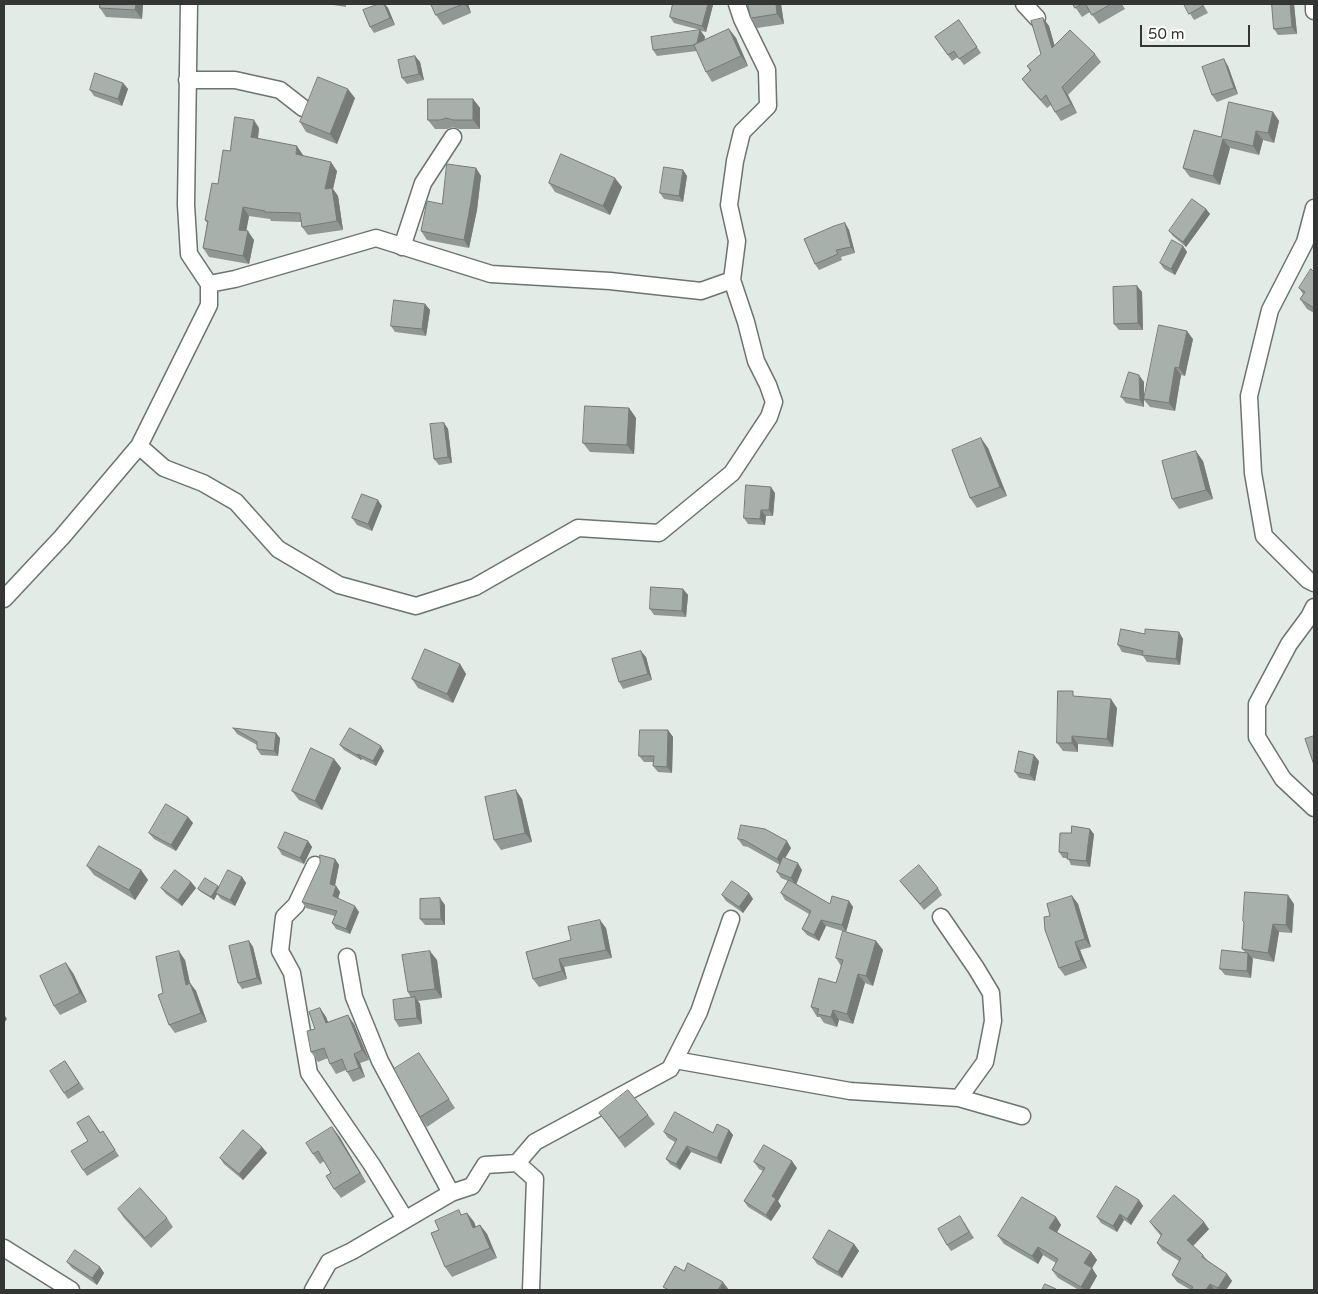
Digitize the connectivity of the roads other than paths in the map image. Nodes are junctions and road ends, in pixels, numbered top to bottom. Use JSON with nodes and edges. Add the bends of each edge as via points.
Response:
{"nodes":[{"id":1,"x":189,"y":4,"type":"edge"},
{"id":2,"x":737,"y":4,"type":"edge"},
{"id":3,"x":1024,"y":4,"type":"edge"},
{"id":4,"x":1314,"y":4,"type":"edge"},
{"id":5,"x":1314,"y":11,"type":"edge"},
{"id":6,"x":1037,"y":18,"type":"edge"},
{"id":7,"x":187,"y":80,"type":"junction"},
{"id":8,"x":303,"y":108,"type":"edge"},
{"id":9,"x":453,"y":137,"type":"dead end"},
{"id":10,"x":1314,"y":208,"type":"edge"},
{"id":11,"x":402,"y":247,"type":"junction"},
{"id":12,"x":732,"y":280,"type":"junction"},
{"id":13,"x":209,"y":284,"type":"junction"},
{"id":14,"x":139,"y":446,"type":"junction"},
{"id":15,"x":1314,"y":582,"type":"edge"},
{"id":16,"x":4,"y":599,"type":"edge"},
{"id":17,"x":1314,"y":607,"type":"edge"},
{"id":18,"x":1314,"y":808,"type":"edge"},
{"id":19,"x":315,"y":865,"type":"dead end"},
{"id":20,"x":941,"y":918,"type":"dead end"},
{"id":21,"x":731,"y":919,"type":"dead end"},
{"id":22,"x":348,"y":957,"type":"dead end"},
{"id":23,"x":676,"y":1060,"type":"junction"},
{"id":24,"x":959,"y":1098,"type":"junction"},
{"id":25,"x":1022,"y":1116,"type":"dead end"},
{"id":26,"x":517,"y":1163,"type":"junction"},
{"id":27,"x":451,"y":1193,"type":"junction"},
{"id":28,"x":405,"y":1219,"type":"junction"},
{"id":29,"x":4,"y":1248,"type":"edge"},
{"id":30,"x":71,"y":1290,"type":"edge"},
{"id":31,"x":313,"y":1290,"type":"edge"},
{"id":32,"x":531,"y":1290,"type":"edge"}],
"edges":[{"from":1,"to":7,"type":"street"},
{"from":2,"to":12,"type":"street","via":[[767,70],[768,106],[742,132],[735,161],[729,205],[738,242]]},
{"from":3,"to":6,"type":"street"},
{"from":4,"to":5,"type":"street"},
{"from":7,"to":8,"type":"street","via":[[234,80],[280,90]]},
{"from":7,"to":13,"type":"street","via":[[189,254]]},
{"from":9,"to":11,"type":"street","via":[[423,183]]},
{"from":10,"to":15,"type":"street","via":[[1304,242],[1270,310],[1249,396],[1253,473],[1264,536],[1308,580]]},
{"from":11,"to":12,"type":"street","via":[[492,274],[610,280],[701,291]]},
{"from":11,"to":13,"type":"street","via":[[376,238]]},
{"from":12,"to":14,"type":"street","via":[[756,361],[774,402],[769,417],[732,473],[659,533],[578,528],[475,587],[416,606],[339,585],[278,549],[236,502],[204,483],[164,468]]},
{"from":13,"to":14,"type":"street","via":[[209,305]]},
{"from":14,"to":16,"type":"street"},
{"from":17,"to":18,"type":"street","via":[[1289,644],[1257,704],[1257,737],[1283,779]]},
{"from":19,"to":28,"type":"street","via":[[296,905],[284,917],[280,950],[292,974],[309,1072]]},
{"from":20,"to":24,"type":"street","via":[[991,993],[993,1021],[985,1062]]},
{"from":21,"to":23,"type":"street","via":[[699,1012]]},
{"from":22,"to":27,"type":"street","via":[[354,997],[380,1061]]},
{"from":23,"to":24,"type":"street","via":[[850,1090]]},
{"from":23,"to":26,"type":"street","via":[[670,1069],[535,1142]]},
{"from":24,"to":25,"type":"street"},
{"from":26,"to":27,"type":"street","via":[[485,1166],[472,1186]]},
{"from":26,"to":32,"type":"street","via":[[535,1179]]},
{"from":27,"to":28,"type":"street"},
{"from":28,"to":31,"type":"street","via":[[329,1262]]},
{"from":29,"to":30,"type":"street"}]}
